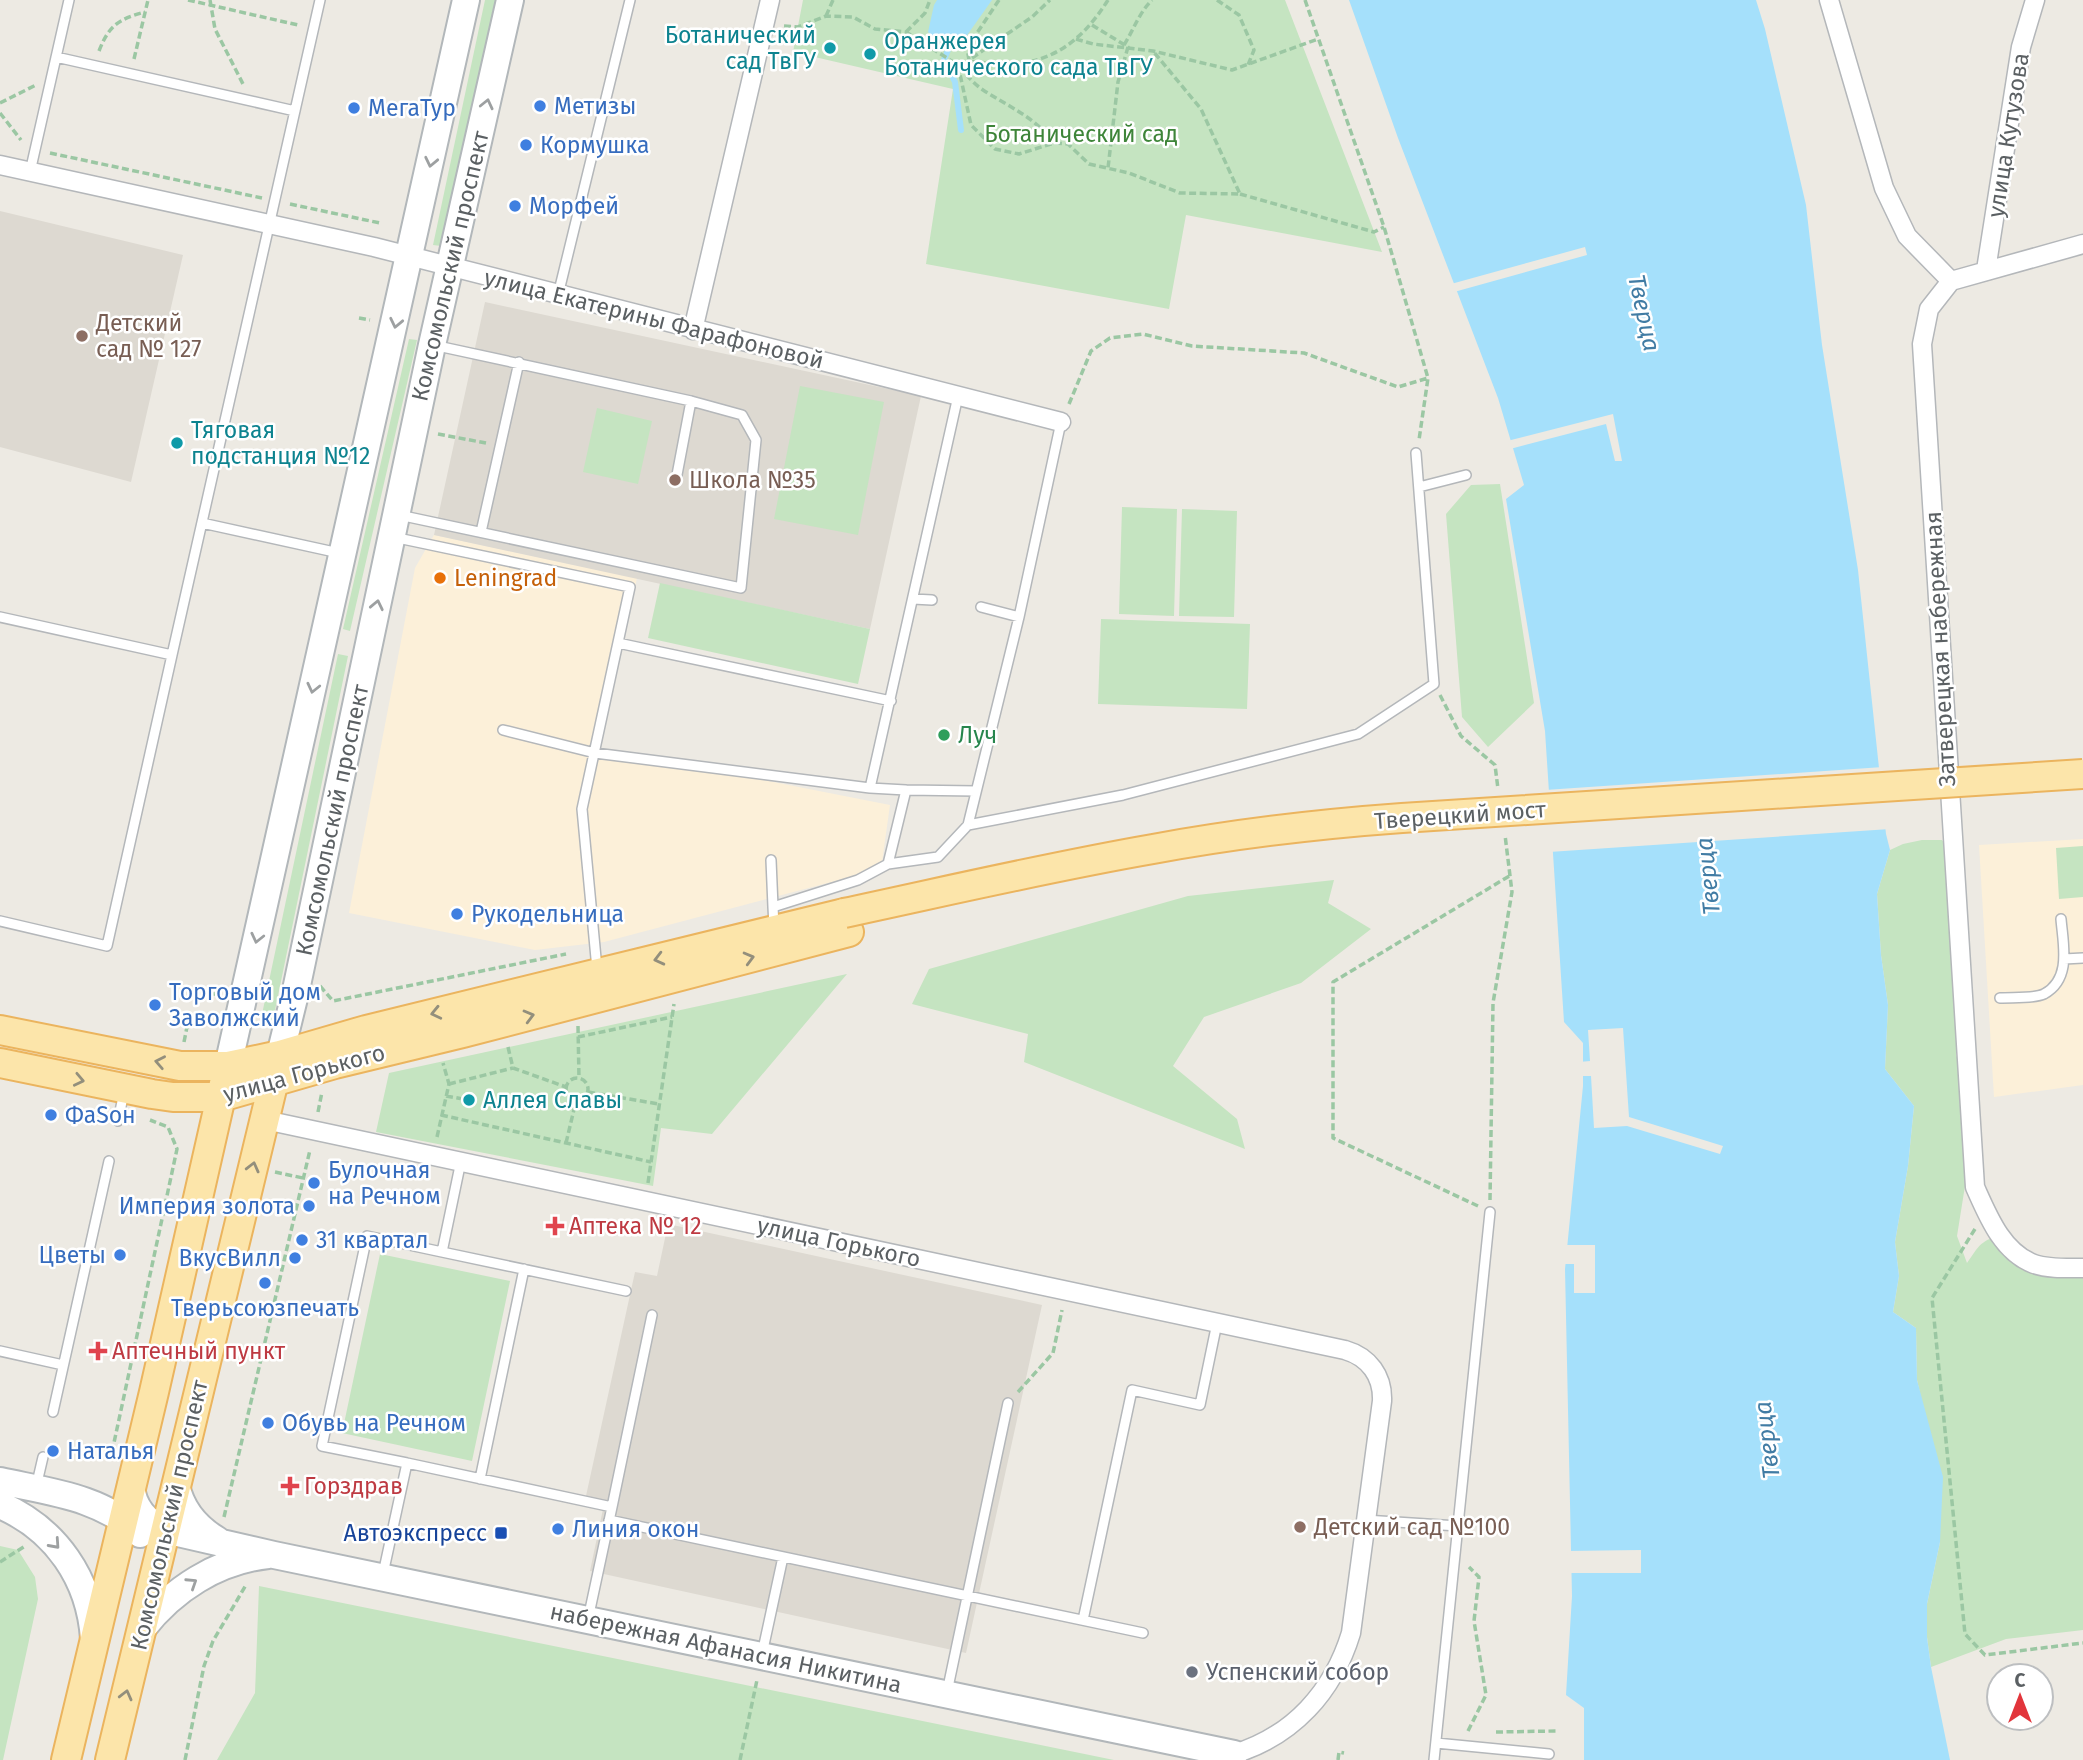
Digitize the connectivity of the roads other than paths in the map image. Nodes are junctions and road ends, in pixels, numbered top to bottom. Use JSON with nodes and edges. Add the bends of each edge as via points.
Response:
{"nodes":[{"id":1,"x":69,"y":0,"type":"edge"},
{"id":2,"x":320,"y":0,"type":"edge"},
{"id":3,"x":466,"y":0,"type":"edge"},
{"id":4,"x":510,"y":0,"type":"edge"},
{"id":5,"x":630,"y":0,"type":"edge"},
{"id":6,"x":770,"y":0,"type":"edge"},
{"id":7,"x":1829,"y":0,"type":"edge"},
{"id":8,"x":2035,"y":0,"type":"edge"},
{"id":9,"x":56,"y":57,"type":"junction"},
{"id":10,"x":295,"y":111,"type":"junction"},
{"id":11,"x":0,"y":165,"type":"edge"},
{"id":12,"x":30,"y":172,"type":"junction"},
{"id":13,"x":270,"y":223,"type":"junction"},
{"id":14,"x":2083,"y":244,"type":"edge"},
{"id":15,"x":410,"y":256,"type":"junction"},
{"id":16,"x":450,"y":266,"type":"junction"},
{"id":17,"x":1986,"y":270,"type":"junction"},
{"id":18,"x":1951,"y":281,"type":"junction"},
{"id":19,"x":558,"y":295,"type":"junction"},
{"id":20,"x":693,"y":330,"type":"junction"},
{"id":21,"x":432,"y":345,"type":"junction"},
{"id":22,"x":519,"y":362,"type":"junction"},
{"id":23,"x":958,"y":396,"type":"junction"},
{"id":24,"x":691,"y":401,"type":"junction"},
{"id":25,"x":1061,"y":422,"type":"joint"},
{"id":26,"x":1416,"y":453,"type":"road end"},
{"id":27,"x":1466,"y":475,"type":"dead end"},
{"id":28,"x":676,"y":480,"type":"dead end"},
{"id":29,"x":1419,"y":487,"type":"junction"},
{"id":30,"x":202,"y":523,"type":"junction"},
{"id":31,"x":394,"y":525,"type":"junction"},
{"id":32,"x":481,"y":532,"type":"junction"},
{"id":33,"x":344,"y":554,"type":"junction"},
{"id":34,"x":913,"y":599,"type":"junction"},
{"id":35,"x":932,"y":600,"type":"dead end"},
{"id":36,"x":981,"y":607,"type":"dead end"},
{"id":37,"x":0,"y":617,"type":"edge"},
{"id":38,"x":1019,"y":617,"type":"junction"},
{"id":39,"x":325,"y":639,"type":"junction"},
{"id":40,"x":618,"y":643,"type":"junction"},
{"id":41,"x":368,"y":649,"type":"junction"},
{"id":42,"x":172,"y":655,"type":"junction"},
{"id":43,"x":891,"y":701,"type":"junction"},
{"id":44,"x":503,"y":730,"type":"dead end"},
{"id":45,"x":595,"y":753,"type":"junction"},
{"id":46,"x":2083,"y":774,"type":"edge"},
{"id":47,"x":870,"y":788,"type":"junction"},
{"id":48,"x":906,"y":790,"type":"junction"},
{"id":49,"x":976,"y":791,"type":"junction"},
{"id":50,"x":2083,"y":793,"type":"edge"},
{"id":51,"x":968,"y":825,"type":"junction"},
{"id":52,"x":771,"y":860,"type":"dead end"},
{"id":53,"x":888,"y":864,"type":"junction"},
{"id":54,"x":774,"y":919,"type":"junction"},
{"id":55,"x":2062,"y":919,"type":"dead end"},
{"id":56,"x":0,"y":922,"type":"edge"},
{"id":57,"x":847,"y":923,"type":"junction"},
{"id":58,"x":2083,"y":958,"type":"edge"},
{"id":59,"x":2064,"y":959,"type":"junction"},
{"id":60,"x":598,"y":974,"type":"junction"},
{"id":61,"x":2000,"y":998,"type":"dead end"},
{"id":62,"x":0,"y":1030,"type":"edge"},
{"id":63,"x":0,"y":1063,"type":"edge"},
{"id":64,"x":228,"y":1066,"type":"junction"},
{"id":65,"x":277,"y":1068,"type":"junction"},
{"id":66,"x":124,"y":1090,"type":"junction"},
{"id":67,"x":221,"y":1097,"type":"junction"},
{"id":68,"x":265,"y":1120,"type":"junction"},
{"id":69,"x":118,"y":1121,"type":"dead end"},
{"id":70,"x":109,"y":1161,"type":"dead end"},
{"id":71,"x":461,"y":1161,"type":"junction"},
{"id":72,"x":1489,"y":1212,"type":"road end"},
{"id":73,"x":442,"y":1252,"type":"junction"},
{"id":74,"x":2083,"y":1268,"type":"edge"},
{"id":75,"x":524,"y":1269,"type":"junction"},
{"id":76,"x":625,"y":1291,"type":"dead end"},
{"id":77,"x":652,"y":1315,"type":"dead end"},
{"id":78,"x":1217,"y":1323,"type":"junction"},
{"id":79,"x":0,"y":1351,"type":"edge"},
{"id":80,"x":63,"y":1366,"type":"junction"},
{"id":81,"x":1008,"y":1403,"type":"road end"},
{"id":82,"x":53,"y":1412,"type":"dead end"},
{"id":83,"x":43,"y":1457,"type":"dead end"},
{"id":84,"x":407,"y":1463,"type":"junction"},
{"id":85,"x":480,"y":1479,"type":"junction"},
{"id":86,"x":0,"y":1481,"type":"edge"},
{"id":87,"x":176,"y":1485,"type":"junction"},
{"id":88,"x":131,"y":1486,"type":"junction"},
{"id":89,"x":36,"y":1489,"type":"junction"},
{"id":90,"x":0,"y":1505,"type":"edge"},
{"id":91,"x":612,"y":1507,"type":"junction"},
{"id":92,"x":123,"y":1520,"type":"junction"},
{"id":93,"x":609,"y":1520,"type":"junction"},
{"id":94,"x":1366,"y":1520,"type":"junction"},
{"id":95,"x":1458,"y":1526,"type":"junction"},
{"id":96,"x":165,"y":1530,"type":"junction"},
{"id":97,"x":219,"y":1541,"type":"junction"},
{"id":98,"x":274,"y":1555,"type":"junction"},
{"id":99,"x":159,"y":1557,"type":"junction"},
{"id":100,"x":783,"y":1557,"type":"junction"},
{"id":101,"x":383,"y":1576,"type":"junction"},
{"id":102,"x":967,"y":1595,"type":"junction"},
{"id":103,"x":588,"y":1619,"type":"junction"},
{"id":104,"x":1083,"y":1620,"type":"junction"},
{"id":105,"x":142,"y":1629,"type":"junction"},
{"id":106,"x":1143,"y":1633,"type":"dead end"},
{"id":107,"x":94,"y":1642,"type":"junction"},
{"id":108,"x":762,"y":1655,"type":"junction"},
{"id":109,"x":946,"y":1694,"type":"junction"},
{"id":110,"x":1436,"y":1743,"type":"junction"},
{"id":111,"x":1234,"y":1754,"type":"joint"},
{"id":112,"x":1549,"y":1754,"type":"dead end"},
{"id":113,"x":66,"y":1760,"type":"edge"},
{"id":114,"x":110,"y":1760,"type":"edge"},
{"id":115,"x":1434,"y":1760,"type":"edge"}],
"edges":[{"from":1,"to":9,"type":"lane"},
{"from":2,"to":10,"type":"lane"},
{"from":3,"to":15,"type":"street","name":"Комсомольский проспект","one_way":true},
{"from":16,"to":4,"type":"street","name":"Комсомольский проспект","one_way":true},
{"from":5,"to":19,"type":"lane"},
{"from":6,"to":20,"type":"street"},
{"from":7,"to":18,"type":"street","via":[[1884,188],[1907,236]]},
{"from":8,"to":17,"type":"street","name":"улица Кутузова","via":[[2021,47]]},
{"from":9,"to":10,"type":"lane"},
{"from":9,"to":12,"type":"lane"},
{"from":10,"to":13,"type":"lane"},
{"from":11,"to":12,"type":"street","name":"улица Екатерины Фарафоновой"},
{"from":12,"to":13,"type":"street","name":"улица Екатерины Фарафоновой"},
{"from":13,"to":15,"type":"street","name":"улица Екатерины Фарафоновой"},
{"from":13,"to":30,"type":"lane"},
{"from":14,"to":17,"type":"street"},
{"from":15,"to":16,"type":"street","name":"улица Екатерины Фарафоновой"},
{"from":15,"to":33,"type":"street","name":"Комсомольский проспект","one_way":true},
{"from":16,"to":19,"type":"street","name":"улица Екатерины Фарафоновой"},
{"from":16,"to":21,"type":"street","name":"Комсомольский проспект"},
{"from":17,"to":18,"type":"street"},
{"from":18,"to":74,"type":"street","name":"Затверецкая набережная","via":[[1929,309],[1922,344],[1975,1187],[2012,1253],[2035,1265]]},
{"from":19,"to":20,"type":"street","name":"улица Екатерины Фарафоновой"},
{"from":20,"to":23,"type":"street","name":"улица Екатерины Фарафоновой"},
{"from":21,"to":22,"type":"lane"},
{"from":21,"to":31,"type":"street","name":"Комсомольский проспект"},
{"from":22,"to":24,"type":"lane"},
{"from":22,"to":32,"type":"lane"},
{"from":23,"to":25,"type":"street","name":"улица Екатерины Фарафоновой"},
{"from":23,"to":34,"type":"lane"},
{"from":24,"to":28,"type":"lane"},
{"from":24,"to":32,"type":"lane","via":[[742,415],[756,440],[741,588]]},
{"from":25,"to":38,"type":"lane"},
{"from":26,"to":29,"type":"lane"},
{"from":27,"to":29,"type":"lane"},
{"from":29,"to":51,"type":"lane","via":[[1434,684],[1358,734],[1123,795]]},
{"from":30,"to":33,"type":"lane"},
{"from":30,"to":42,"type":"lane"},
{"from":31,"to":32,"type":"lane"},
{"from":31,"to":40,"type":"lane","via":[[630,587]]},
{"from":41,"to":31,"type":"street","name":"Комсомольский проспект","one_way":true},
{"from":33,"to":39,"type":"street","name":"Комсомольский проспект"},
{"from":34,"to":35,"type":"lane"},
{"from":34,"to":43,"type":"lane"},
{"from":36,"to":38,"type":"lane"},
{"from":37,"to":42,"type":"lane"},
{"from":38,"to":49,"type":"lane"},
{"from":39,"to":41,"type":"street"},
{"from":39,"to":64,"type":"street","name":"Комсомольский проспект","one_way":true},
{"from":40,"to":43,"type":"lane"},
{"from":40,"to":45,"type":"lane"},
{"from":41,"to":65,"type":"street","name":"Комсомольский проспект"},
{"from":42,"to":56,"type":"lane","via":[[107,946]]},
{"from":43,"to":47,"type":"lane"},
{"from":44,"to":45,"type":"lane"},
{"from":45,"to":47,"type":"lane"},
{"from":45,"to":60,"type":"lane","via":[[582,810]]},
{"from":46,"to":57,"type":"main road","name":"Тверецкий мост","bridge":true,"via":[[1291,828],[1099,858]]},
{"from":47,"to":48,"type":"lane"},
{"from":48,"to":49,"type":"lane"},
{"from":48,"to":53,"type":"lane"},
{"from":49,"to":51,"type":"lane"},
{"from":50,"to":57,"type":"main road","name":"Тверецкий мост","via":[[1311,844],[1119,873]]},
{"from":51,"to":53,"type":"lane","via":[[938,857]]},
{"from":52,"to":54,"type":"lane"},
{"from":53,"to":54,"type":"lane"},
{"from":54,"to":57,"type":"main road","name":"улица Горького"},
{"from":54,"to":60,"type":"main road","name":"улица Горького","one_way":true},
{"from":55,"to":59,"type":"lane"},
{"from":65,"to":57,"type":"main road","name":"улица Горького","one_way":true},
{"from":58,"to":59,"type":"lane"},
{"from":59,"to":61,"type":"lane","via":[[2056,983],[2043,995]]},
{"from":60,"to":65,"type":"main road","name":"улица Горького","one_way":true,"via":[[366,1030]]},
{"from":64,"to":62,"type":"main road","name":"улица Горького","one_way":true,"via":[[180,1066]]},
{"from":63,"to":66,"type":"main road","name":"улица Горького","one_way":true},
{"from":64,"to":65,"type":"main road","name":"улица Горького"},
{"from":64,"to":67,"type":"main road","name":"Комсомольский проспект"},
{"from":65,"to":67,"type":"main road","name":"улица Горького"},
{"from":65,"to":68,"type":"main road","name":"Комсомольский проспект"},
{"from":66,"to":67,"type":"main road","name":"улица Горького"},
{"from":66,"to":69,"type":"lane"},
{"from":67,"to":88,"type":"main road","name":"Комсомольский проспект"},
{"from":68,"to":71,"type":"street","name":"улица Горького"},
{"from":87,"to":68,"type":"main road","name":"Комсомольский проспект","one_way":true},
{"from":70,"to":80,"type":"lane"},
{"from":71,"to":73,"type":"lane"},
{"from":71,"to":78,"type":"street","name":"улица Горького"},
{"from":72,"to":95,"type":"lane"},
{"from":73,"to":75,"type":"lane"},
{"from":73,"to":84,"type":"lane","via":[[367,1236],[322,1446]]},
{"from":75,"to":76,"type":"lane"},
{"from":75,"to":85,"type":"lane"},
{"from":77,"to":91,"type":"lane"},
{"from":78,"to":94,"type":"street","name":"улица Горького","via":[[1357,1354],[1375,1371],[1382,1401]]},
{"from":78,"to":104,"type":"lane","via":[[1200,1405],[1132,1390]]},
{"from":79,"to":80,"type":"lane"},
{"from":80,"to":82,"type":"lane"},
{"from":81,"to":102,"type":"lane"},
{"from":83,"to":89,"type":"lane"},
{"from":84,"to":85,"type":"lane"},
{"from":84,"to":101,"type":"lane"},
{"from":85,"to":91,"type":"lane"},
{"from":86,"to":89,"type":"street"},
{"from":87,"to":96,"type":"main road","name":"Комсомольский проспект"},
{"from":87,"to":97,"type":"street","via":[[193,1520]]},
{"from":88,"to":92,"type":"main road","name":"Комсомольский проспект"},
{"from":88,"to":96,"type":"street","via":[[141,1514]]},
{"from":89,"to":92,"type":"street","via":[[93,1503]]},
{"from":90,"to":107,"type":"street","one_way":true,"via":[[41,1530],[67,1559],[89,1604]]},
{"from":91,"to":93,"type":"lane"},
{"from":92,"to":99,"type":"street"},
{"from":92,"to":107,"type":"main road","name":"Комсомольский проспект"},
{"from":93,"to":100,"type":"lane"},
{"from":93,"to":103,"type":"lane"},
{"from":94,"to":95,"type":"lane"},
{"from":94,"to":111,"type":"street","via":[[1351,1633],[1337,1671],[1294,1723]]},
{"from":95,"to":110,"type":"lane"},
{"from":96,"to":97,"type":"street","name":"набережная Афанасия Никитина"},
{"from":96,"to":99,"type":"main road","name":"Комсомольский проспект"},
{"from":97,"to":98,"type":"street","name":"набережная Афанасия Никитина"},
{"from":98,"to":101,"type":"street","name":"набережная Афанасия Никитина"},
{"from":105,"to":98,"type":"street","one_way":true,"via":[[169,1599],[203,1576],[242,1560]]},
{"from":99,"to":105,"type":"main road","name":"Комсомольский проспект"},
{"from":100,"to":102,"type":"lane"},
{"from":100,"to":108,"type":"lane"},
{"from":101,"to":103,"type":"street","name":"набережная Афанасия Никитина"},
{"from":102,"to":104,"type":"lane"},
{"from":102,"to":109,"type":"lane"},
{"from":103,"to":108,"type":"street","name":"набережная Афанасия Никитина"},
{"from":104,"to":106,"type":"lane"},
{"from":114,"to":105,"type":"main road","name":"Комсомольский проспект","one_way":true},
{"from":107,"to":113,"type":"main road","name":"Комсомольский проспект"},
{"from":108,"to":109,"type":"street","name":"набережная Афанасия Никитина"},
{"from":109,"to":111,"type":"street","name":"набережная Афанасия Никитина"},
{"from":110,"to":112,"type":"lane"},
{"from":110,"to":115,"type":"lane"}]}
